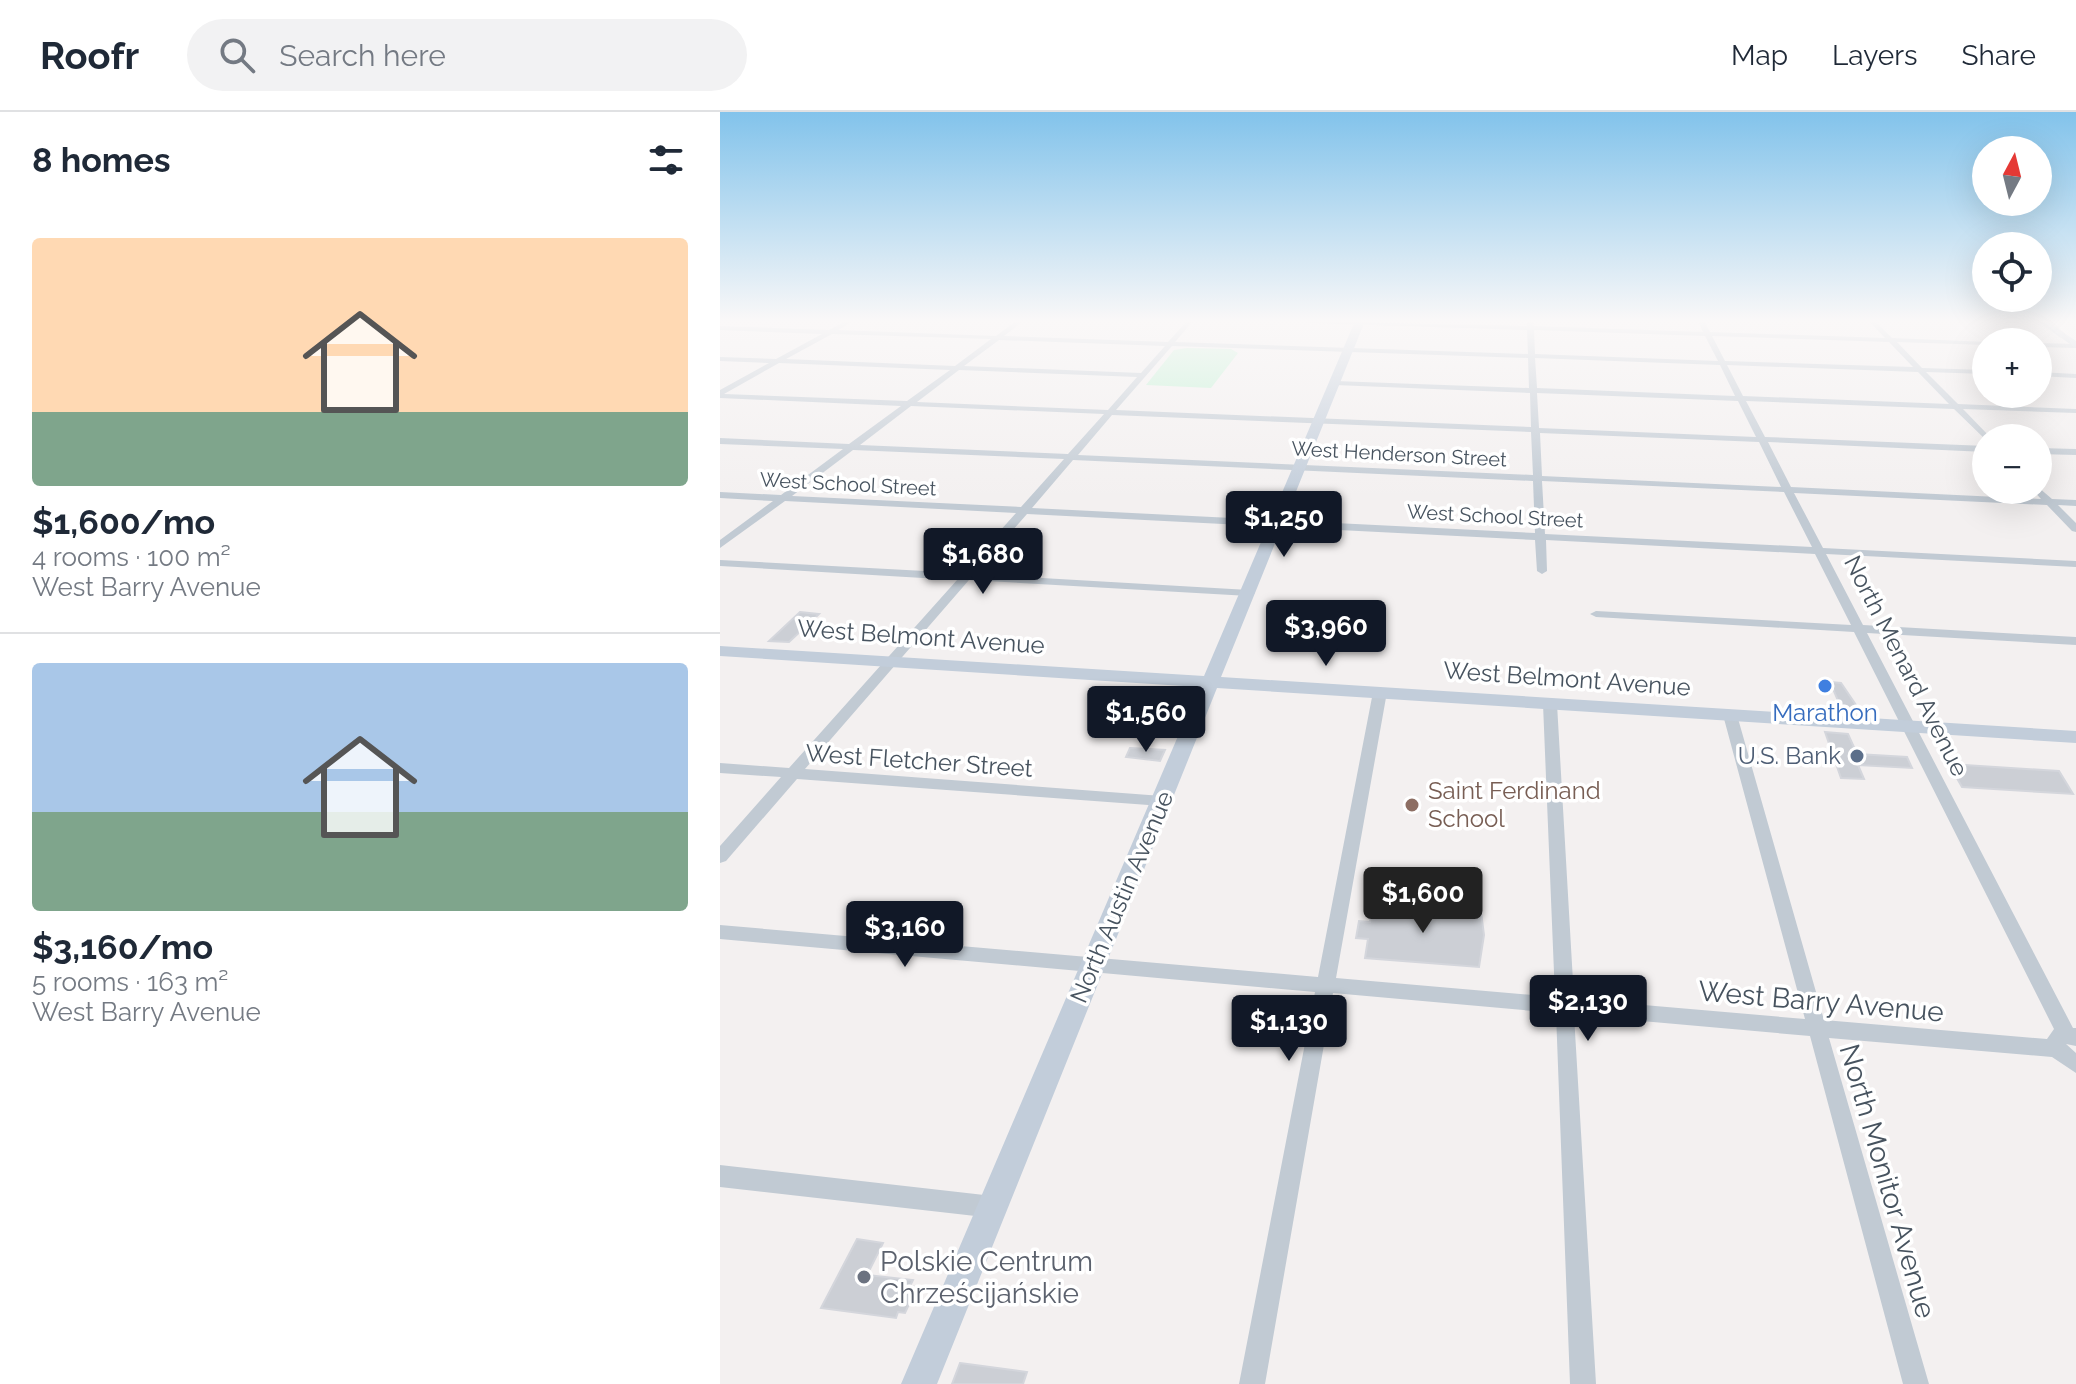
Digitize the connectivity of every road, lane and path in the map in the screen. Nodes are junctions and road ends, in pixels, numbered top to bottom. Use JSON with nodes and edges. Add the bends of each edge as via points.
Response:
{"nodes":[{"id":1,"x":744,"y":380,"type":"edge"},
{"id":2,"x":940,"y":380,"type":"edge"},
{"id":3,"x":1137,"y":380,"type":"edge"},
{"id":4,"x":1533,"y":380,"type":"edge"},
{"id":5,"x":1732,"y":380,"type":"edge"},
{"id":6,"x":1930,"y":380,"type":"edge"},
{"id":7,"x":1335,"y":383,"type":"joint"},
{"id":8,"x":1534,"y":390,"type":"junction"},
{"id":9,"x":720,"y":394,"type":"edge"},
{"id":10,"x":1741,"y":398,"type":"junction"},
{"id":11,"x":908,"y":404,"type":"junction"},
{"id":12,"x":1956,"y":407,"type":"junction"},
{"id":13,"x":2076,"y":411,"type":"edge"},
{"id":14,"x":1110,"y":413,"type":"junction"},
{"id":15,"x":1319,"y":421,"type":"junction"},
{"id":16,"x":1973,"y":424,"type":"edge"},
{"id":17,"x":1535,"y":430,"type":"junction"},
{"id":18,"x":1763,"y":440,"type":"junction"},
{"id":19,"x":720,"y":441,"type":"edge"},
{"id":20,"x":851,"y":447,"type":"junction"},
{"id":21,"x":1972,"y":448,"type":"edge"},
{"id":22,"x":2052,"y":451,"type":"edge"},
{"id":23,"x":2076,"y":452,"type":"edge"},
{"id":24,"x":1071,"y":457,"type":"junction"},
{"id":25,"x":1300,"y":467,"type":"junction"},
{"id":26,"x":1538,"y":478,"type":"junction"},
{"id":27,"x":1788,"y":490,"type":"junction"},
{"id":28,"x":720,"y":495,"type":"edge"},
{"id":29,"x":1972,"y":498,"type":"edge"},
{"id":30,"x":782,"y":499,"type":"junction"},
{"id":31,"x":2052,"y":501,"type":"edge"},
{"id":32,"x":2076,"y":503,"type":"edge"},
{"id":33,"x":2052,"y":504,"type":"edge"},
{"id":34,"x":1024,"y":511,"type":"junction"},
{"id":35,"x":1277,"y":523,"type":"junction"},
{"id":36,"x":2076,"y":529,"type":"edge"},
{"id":37,"x":1540,"y":537,"type":"junction"},
{"id":38,"x":720,"y":545,"type":"edge"},
{"id":39,"x":1820,"y":551,"type":"junction"},
{"id":40,"x":720,"y":563,"type":"edge"},
{"id":41,"x":2076,"y":564,"type":"edge"},
{"id":42,"x":1542,"y":571,"type":"dead end"},
{"id":43,"x":966,"y":577,"type":"junction"},
{"id":44,"x":1249,"y":593,"type":"junction"},
{"id":45,"x":1596,"y":614,"type":"dead end"},
{"id":46,"x":1860,"y":628,"type":"junction"},
{"id":47,"x":2076,"y":641,"type":"edge"},
{"id":48,"x":720,"y":651,"type":"edge"},
{"id":49,"x":892,"y":662,"type":"junction"},
{"id":50,"x":1212,"y":682,"type":"junction"},
{"id":51,"x":1380,"y":692,"type":"junction"},
{"id":52,"x":1550,"y":704,"type":"junction"},
{"id":53,"x":1730,"y":715,"type":"junction"},
{"id":54,"x":1911,"y":727,"type":"junction"},
{"id":55,"x":2076,"y":737,"type":"edge"},
{"id":56,"x":720,"y":768,"type":"edge"},
{"id":57,"x":794,"y":773,"type":"junction"},
{"id":58,"x":1162,"y":801,"type":"junction"},
{"id":59,"x":720,"y":857,"type":"edge"},
{"id":60,"x":720,"y":932,"type":"edge"},
{"id":61,"x":1094,"y":965,"type":"junction"},
{"id":62,"x":1326,"y":986,"type":"junction"},
{"id":63,"x":1565,"y":1007,"type":"junction"},
{"id":64,"x":1817,"y":1030,"type":"junction"},
{"id":65,"x":2067,"y":1040,"type":"edge"},
{"id":66,"x":2076,"y":1064,"type":"edge"},
{"id":67,"x":720,"y":1176,"type":"edge"},
{"id":68,"x":993,"y":1207,"type":"junction"},
{"id":69,"x":919,"y":1384,"type":"edge"},
{"id":70,"x":1252,"y":1384,"type":"edge"},
{"id":71,"x":1583,"y":1384,"type":"edge"},
{"id":72,"x":1916,"y":1384,"type":"edge"}],
"edges":[{"from":1,"to":9,"type":"street"},
{"from":2,"to":11,"type":"street"},
{"from":3,"to":14,"type":"street"},
{"from":4,"to":8,"type":"street"},
{"from":5,"to":10,"type":"street","name":"North Menard Avenue"},
{"from":6,"to":12,"type":"street"},
{"from":7,"to":8,"type":"street"},
{"from":7,"to":15,"type":"street","name":"North Austin Avenue"},
{"from":8,"to":10,"type":"street"},
{"from":8,"to":17,"type":"street"},
{"from":9,"to":11,"type":"street"},
{"from":10,"to":12,"type":"street"},
{"from":10,"to":18,"type":"street","name":"North Menard Avenue"},
{"from":11,"to":14,"type":"street"},
{"from":11,"to":20,"type":"street"},
{"from":12,"to":13,"type":"street"},
{"from":12,"to":16,"type":"street"},
{"from":14,"to":15,"type":"street"},
{"from":14,"to":24,"type":"street"},
{"from":15,"to":17,"type":"street"},
{"from":15,"to":25,"type":"street","name":"North Austin Avenue"},
{"from":17,"to":18,"type":"street"},
{"from":17,"to":26,"type":"street"},
{"from":18,"to":21,"type":"street"},
{"from":18,"to":27,"type":"street","name":"North Menard Avenue"},
{"from":19,"to":20,"type":"street","name":"West Henderson Street"},
{"from":20,"to":24,"type":"street","name":"West Henderson Street"},
{"from":20,"to":30,"type":"street"},
{"from":22,"to":23,"type":"street"},
{"from":24,"to":25,"type":"street","name":"West Henderson Street"},
{"from":24,"to":34,"type":"street"},
{"from":25,"to":26,"type":"street","name":"West Henderson Street"},
{"from":25,"to":35,"type":"street","name":"North Austin Avenue"},
{"from":26,"to":27,"type":"street","name":"West Henderson Street"},
{"from":26,"to":37,"type":"street"},
{"from":27,"to":29,"type":"street","name":"West Henderson Street"},
{"from":27,"to":39,"type":"street","name":"North Menard Avenue"},
{"from":28,"to":30,"type":"street","name":"West School Street"},
{"from":30,"to":34,"type":"street","name":"West School Street"},
{"from":30,"to":38,"type":"street"},
{"from":31,"to":32,"type":"street","name":"West Henderson Street"},
{"from":33,"to":36,"type":"street"},
{"from":34,"to":35,"type":"street","name":"West School Street"},
{"from":34,"to":43,"type":"street"},
{"from":35,"to":37,"type":"street","name":"West School Street"},
{"from":35,"to":44,"type":"street","name":"North Austin Avenue"},
{"from":37,"to":39,"type":"street","name":"West School Street"},
{"from":37,"to":42,"type":"street"},
{"from":39,"to":41,"type":"street","name":"West School Street"},
{"from":39,"to":46,"type":"street","name":"North Menard Avenue"},
{"from":40,"to":43,"type":"street"},
{"from":43,"to":44,"type":"street"},
{"from":43,"to":49,"type":"street"},
{"from":44,"to":50,"type":"street","name":"North Austin Avenue"},
{"from":45,"to":46,"type":"street"},
{"from":46,"to":47,"type":"street"},
{"from":46,"to":54,"type":"street","name":"North Menard Avenue"},
{"from":48,"to":49,"type":"street","name":"West Belmont Avenue"},
{"from":49,"to":50,"type":"street","name":"West Belmont Avenue"},
{"from":49,"to":57,"type":"street"},
{"from":50,"to":51,"type":"street","name":"West Belmont Avenue"},
{"from":50,"to":58,"type":"street","name":"North Austin Avenue"},
{"from":51,"to":52,"type":"street","name":"West Belmont Avenue"},
{"from":51,"to":62,"type":"street"},
{"from":52,"to":53,"type":"street","name":"West Belmont Avenue"},
{"from":52,"to":63,"type":"street"},
{"from":53,"to":54,"type":"street","name":"West Belmont Avenue"},
{"from":53,"to":64,"type":"street","name":"North Monitor Avenue"},
{"from":54,"to":55,"type":"street","name":"West Belmont Avenue"},
{"from":54,"to":65,"type":"street","name":"North Menard Avenue"},
{"from":56,"to":57,"type":"street","name":"West Fletcher Street"},
{"from":57,"to":58,"type":"street","name":"West Fletcher Street"},
{"from":57,"to":59,"type":"street"},
{"from":58,"to":61,"type":"street","name":"North Austin Avenue"},
{"from":60,"to":61,"type":"street","name":"West Barry Avenue"},
{"from":61,"to":62,"type":"street","name":"West Barry Avenue"},
{"from":61,"to":68,"type":"street","name":"North Austin Avenue"},
{"from":62,"to":63,"type":"street","name":"West Barry Avenue"},
{"from":62,"to":70,"type":"street"},
{"from":63,"to":64,"type":"street","name":"West Barry Avenue"},
{"from":63,"to":71,"type":"street"},
{"from":64,"to":65,"type":"street","name":"West Barry Avenue"},
{"from":64,"to":72,"type":"street","name":"North Monitor Avenue"},
{"from":65,"to":66,"type":"street"},
{"from":67,"to":68,"type":"street"},
{"from":68,"to":69,"type":"street","name":"North Austin Avenue"}]}
